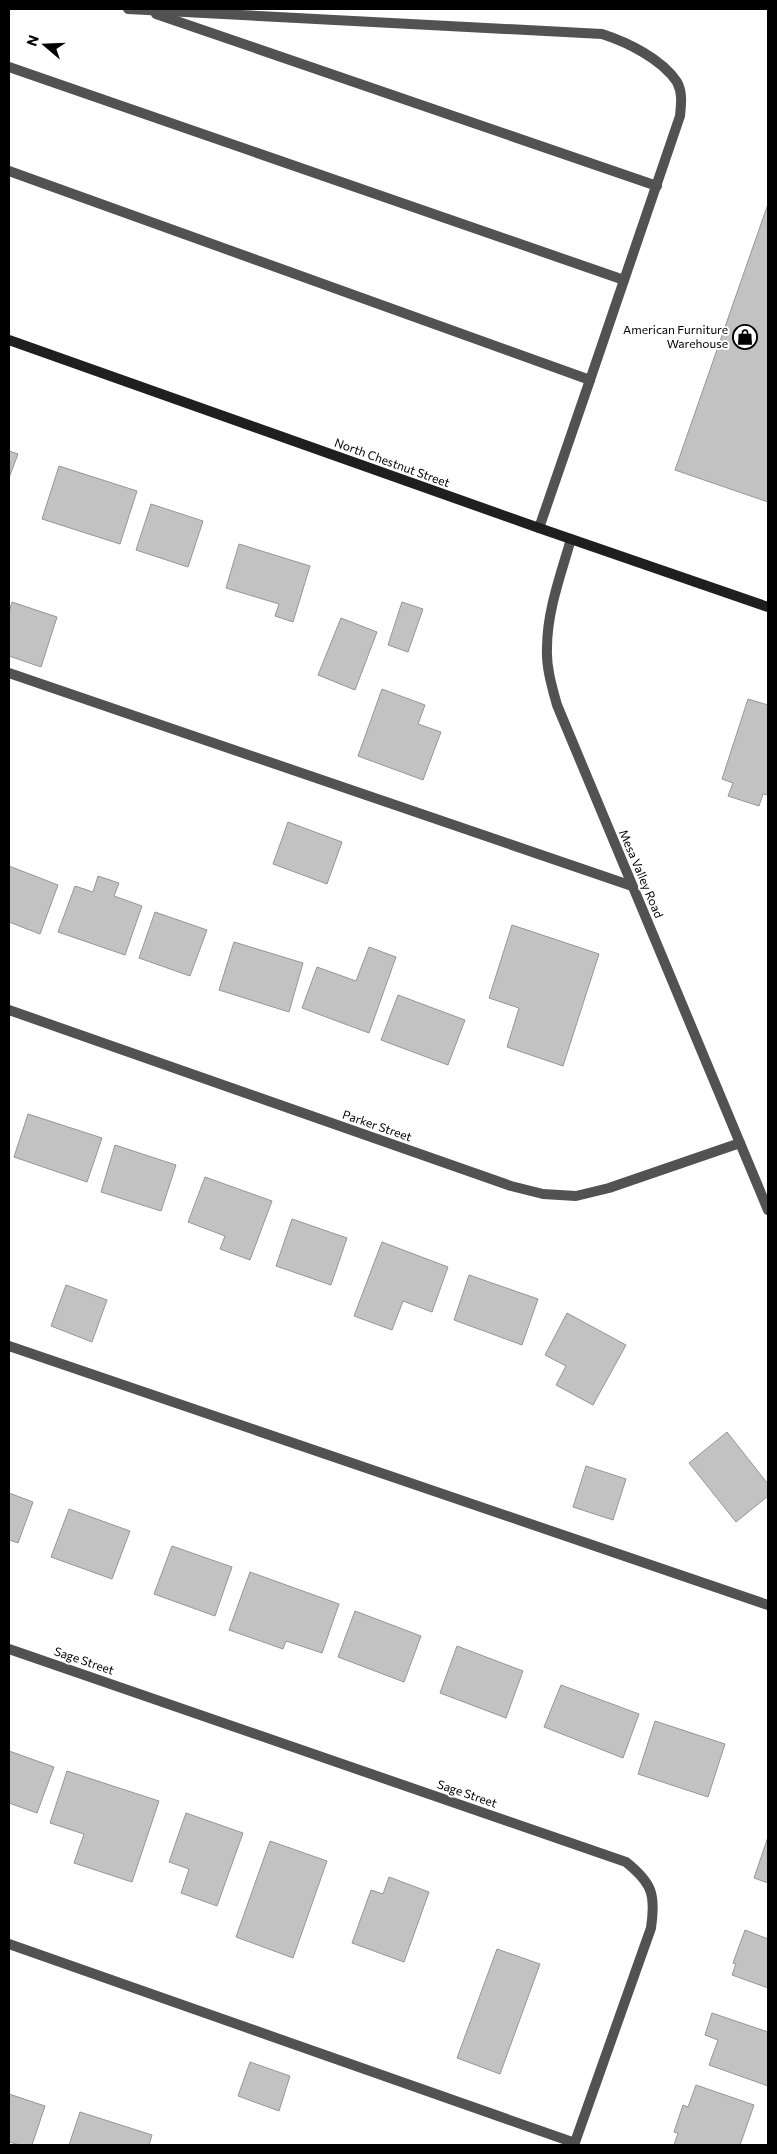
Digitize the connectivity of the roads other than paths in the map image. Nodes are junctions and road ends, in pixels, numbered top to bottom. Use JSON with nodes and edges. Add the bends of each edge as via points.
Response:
{"nodes":[{"id":1,"x":128,"y":9,"type":"edge"},
{"id":2,"x":145,"y":10,"type":"edge"},
{"id":3,"x":9,"y":67,"type":"edge"},
{"id":4,"x":9,"y":171,"type":"edge"},
{"id":5,"x":656,"y":186,"type":"junction"},
{"id":6,"x":624,"y":280,"type":"junction"},
{"id":7,"x":9,"y":340,"type":"edge"},
{"id":8,"x":590,"y":380,"type":"junction"},
{"id":9,"x":539,"y":528,"type":"junction"},
{"id":10,"x":571,"y":539,"type":"junction"},
{"id":11,"x":768,"y":607,"type":"edge"},
{"id":12,"x":9,"y":673,"type":"edge"},
{"id":13,"x":632,"y":886,"type":"junction"},
{"id":14,"x":9,"y":1010,"type":"edge"},
{"id":15,"x":740,"y":1143,"type":"junction"},
{"id":16,"x":768,"y":1210,"type":"edge"},
{"id":17,"x":9,"y":1346,"type":"edge"},
{"id":18,"x":768,"y":1605,"type":"edge"},
{"id":19,"x":9,"y":1649,"type":"edge"},
{"id":20,"x":9,"y":1944,"type":"edge"},
{"id":21,"x":574,"y":2144,"type":"edge"}],
"edges":[{"from":1,"to":2,"type":"street"},
{"from":2,"to":5,"type":"street"},
{"from":2,"to":5,"type":"street","via":[[602,34],[621,40],[666,69],[677,83],[682,98],[680,116]]},
{"from":3,"to":6,"type":"street"},
{"from":4,"to":8,"type":"street"},
{"from":5,"to":6,"type":"street"},
{"from":6,"to":8,"type":"street"},
{"from":7,"to":9,"type":"main road","name":"North Chestnut Street"},
{"from":8,"to":9,"type":"street"},
{"from":9,"to":10,"type":"main road","name":"North Chestnut Street"},
{"from":10,"to":11,"type":"main road","name":"North Chestnut Street"},
{"from":10,"to":13,"type":"street","name":"Mesa Valley Road","via":[[550,618],[546,649],[550,678],[557,705]]},
{"from":12,"to":13,"type":"street"},
{"from":13,"to":15,"type":"street","name":"Mesa Valley Road"},
{"from":14,"to":15,"type":"street","name":"Parker Street","via":[[511,1186],[544,1194],[576,1196],[609,1188]]},
{"from":15,"to":16,"type":"street","name":"Mesa Valley Road"},
{"from":17,"to":18,"type":"street"},
{"from":19,"to":21,"type":"street","name":"Sage Street","via":[[626,1862],[642,1875],[651,1889],[654,1906],[651,1928]]},
{"from":20,"to":21,"type":"street"}]}
